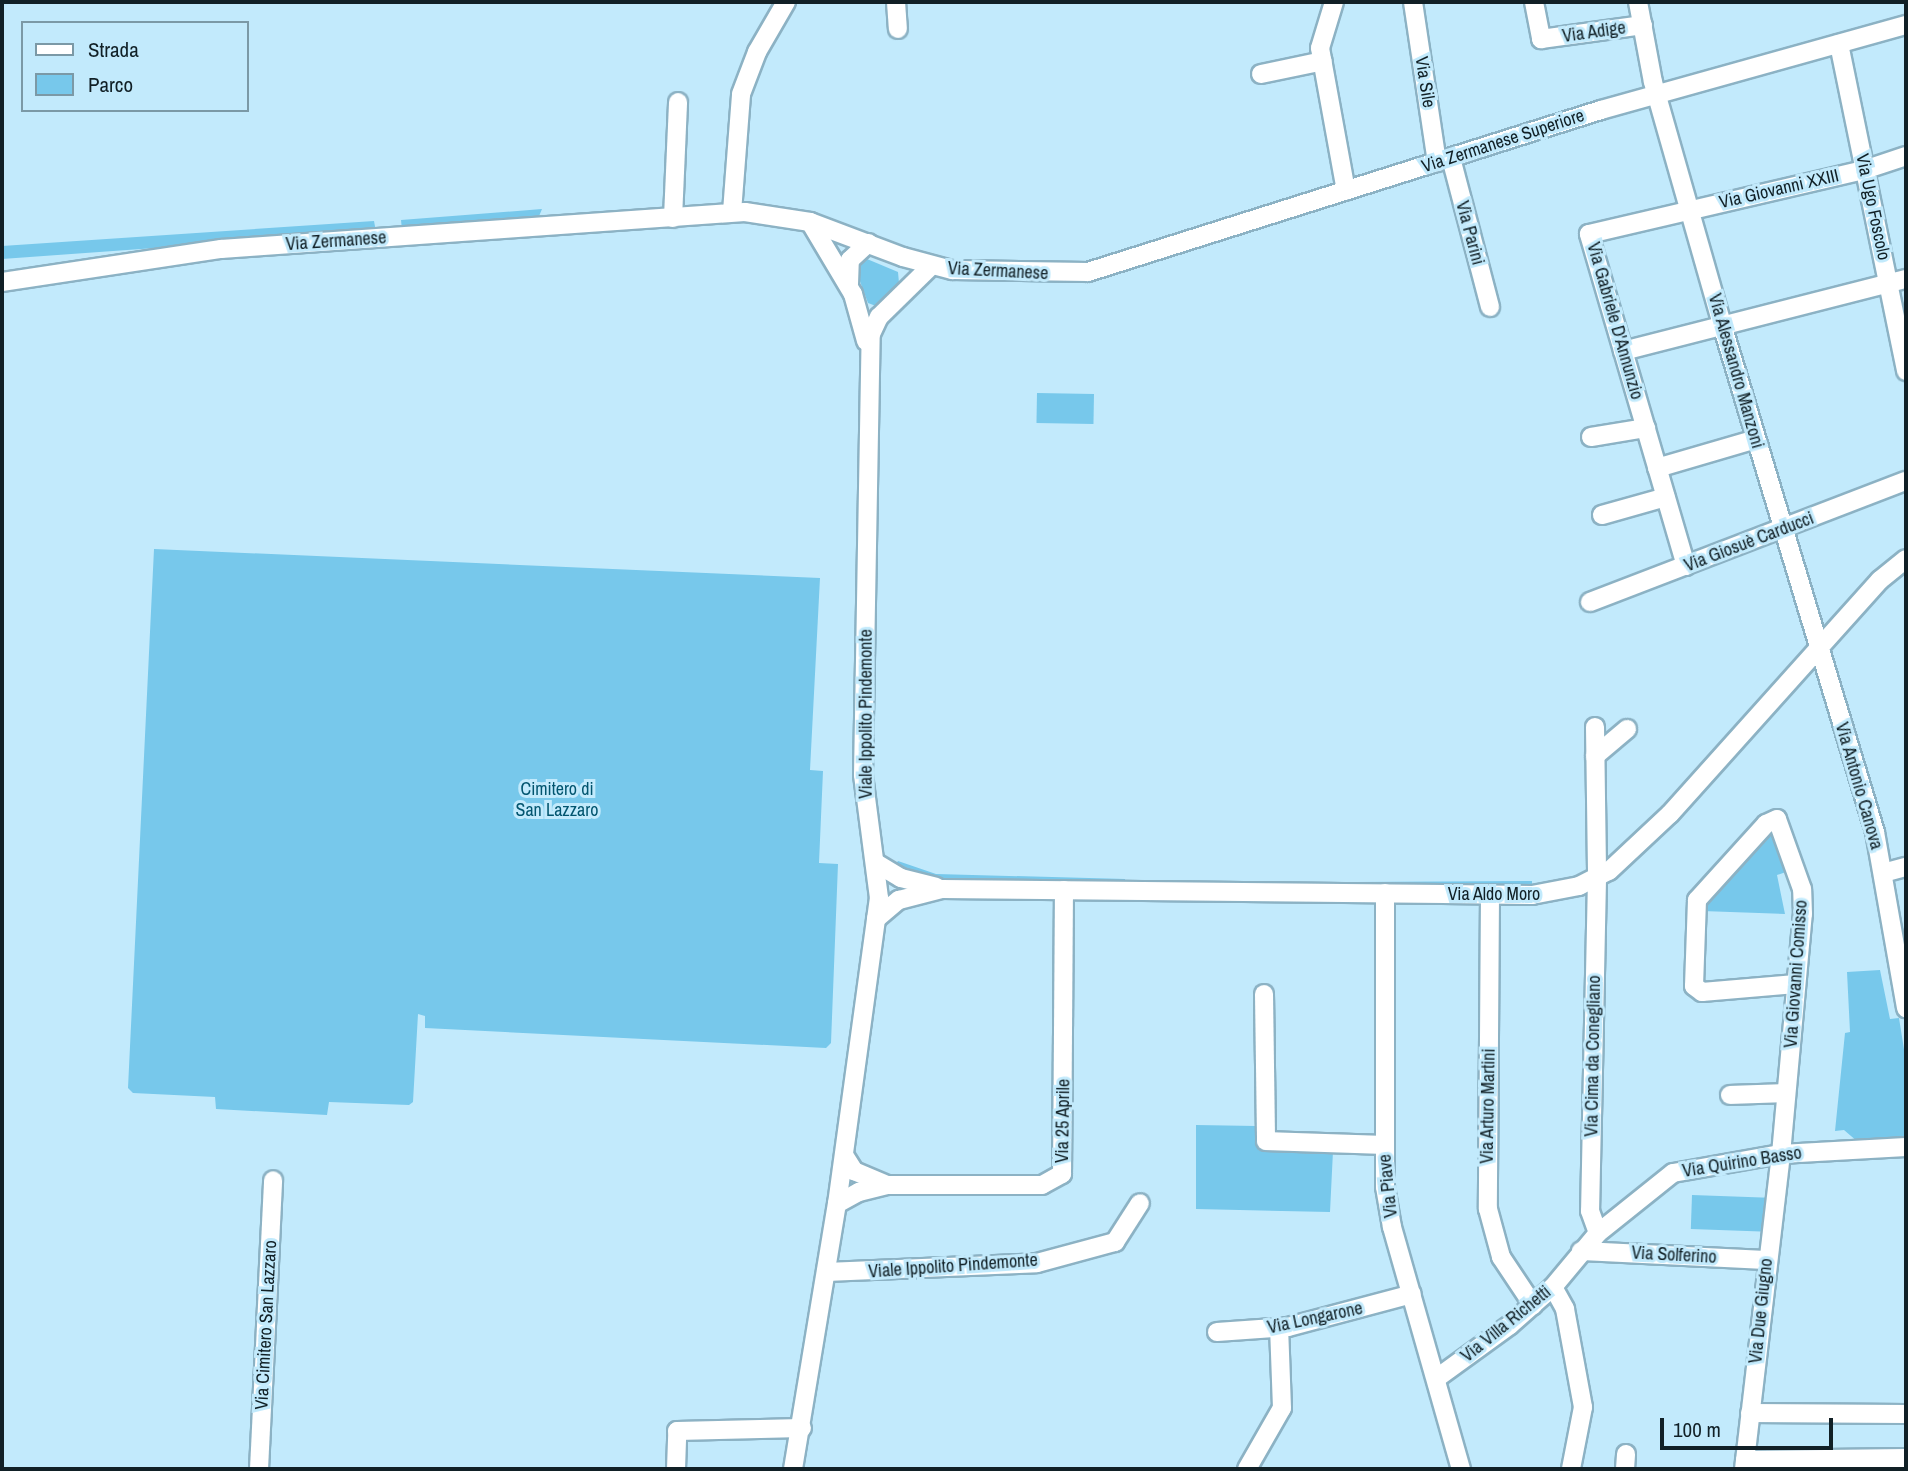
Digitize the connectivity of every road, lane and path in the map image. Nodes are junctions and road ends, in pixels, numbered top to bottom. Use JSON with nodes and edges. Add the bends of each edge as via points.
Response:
{"nodes":[{"id":1,"x":786,"y":2,"type":"edge"},
{"id":2,"x":896,"y":2,"type":"edge"},
{"id":3,"x":1334,"y":2,"type":"edge"},
{"id":4,"x":1413,"y":2,"type":"edge"},
{"id":5,"x":1534,"y":2,"type":"edge"},
{"id":6,"x":1638,"y":2,"type":"edge"},
{"id":7,"x":1906,"y":24,"type":"edge"},
{"id":8,"x":1643,"y":25,"type":"junction"},
{"id":9,"x":898,"y":29,"type":"dead end"},
{"id":10,"x":1839,"y":44,"type":"junction"},
{"id":11,"x":1323,"y":61,"type":"junction"},
{"id":12,"x":1261,"y":74,"type":"dead end"},
{"id":13,"x":1657,"y":93,"type":"junction"},
{"id":14,"x":678,"y":102,"type":"dead end"},
{"id":15,"x":1906,"y":156,"type":"edge"},
{"id":16,"x":1444,"y":160,"type":"junction"},
{"id":17,"x":1864,"y":170,"type":"junction"},
{"id":18,"x":1346,"y":191,"type":"junction"},
{"id":19,"x":1690,"y":209,"type":"junction"},
{"id":20,"x":732,"y":212,"type":"junction"},
{"id":21,"x":673,"y":218,"type":"junction"},
{"id":22,"x":810,"y":222,"type":"junction"},
{"id":23,"x":868,"y":243,"type":"junction"},
{"id":24,"x":931,"y":266,"type":"junction"},
{"id":25,"x":1103,"y":269,"type":"joint"},
{"id":26,"x":2,"y":282,"type":"edge"},
{"id":27,"x":1898,"y":282,"type":"edge"},
{"id":28,"x":849,"y":286,"type":"junction"},
{"id":29,"x":1490,"y":307,"type":"dead end"},
{"id":30,"x":1723,"y":328,"type":"junction"},
{"id":31,"x":1623,"y":351,"type":"junction"},
{"id":32,"x":869,"y":362,"type":"junction"},
{"id":33,"x":1906,"y":371,"type":"edge"},
{"id":34,"x":1646,"y":428,"type":"junction"},
{"id":35,"x":1591,"y":437,"type":"dead end"},
{"id":36,"x":1756,"y":439,"type":"junction"},
{"id":37,"x":1657,"y":468,"type":"junction"},
{"id":38,"x":1906,"y":481,"type":"edge"},
{"id":39,"x":1666,"y":497,"type":"junction"},
{"id":40,"x":1602,"y":515,"type":"dead end"},
{"id":41,"x":1782,"y":531,"type":"junction"},
{"id":42,"x":1906,"y":559,"type":"edge"},
{"id":43,"x":1686,"y":566,"type":"junction"},
{"id":44,"x":1590,"y":602,"type":"dead end"},
{"id":45,"x":1818,"y":648,"type":"junction"},
{"id":46,"x":1595,"y":727,"type":"dead end"},
{"id":47,"x":1628,"y":729,"type":"dead end"},
{"id":48,"x":1595,"y":756,"type":"junction"},
{"id":49,"x":876,"y":863,"type":"junction"},
{"id":50,"x":1906,"y":867,"type":"edge"},
{"id":51,"x":1883,"y":873,"type":"junction"},
{"id":52,"x":901,"y":878,"type":"junction"},
{"id":53,"x":1597,"y":879,"type":"junction"},
{"id":54,"x":942,"y":889,"type":"junction"},
{"id":55,"x":879,"y":890,"type":"junction"},
{"id":56,"x":1064,"y":890,"type":"junction"},
{"id":57,"x":1385,"y":893,"type":"junction"},
{"id":58,"x":1490,"y":895,"type":"junction"},
{"id":59,"x":899,"y":900,"type":"junction"},
{"id":60,"x":876,"y":919,"type":"junction"},
{"id":61,"x":1796,"y":984,"type":"junction"},
{"id":62,"x":1264,"y":994,"type":"dead end"},
{"id":63,"x":1906,"y":1008,"type":"edge"},
{"id":64,"x":1786,"y":1093,"type":"junction"},
{"id":65,"x":1730,"y":1095,"type":"dead end"},
{"id":66,"x":1384,"y":1145,"type":"junction"},
{"id":67,"x":1906,"y":1147,"type":"edge"},
{"id":68,"x":1781,"y":1154,"type":"junction"},
{"id":69,"x":844,"y":1155,"type":"junction"},
{"id":70,"x":273,"y":1180,"type":"dead end"},
{"id":71,"x":887,"y":1185,"type":"junction"},
{"id":72,"x":1140,"y":1203,"type":"dead end"},
{"id":73,"x":837,"y":1204,"type":"junction"},
{"id":74,"x":1598,"y":1233,"type":"junction"},
{"id":75,"x":1581,"y":1251,"type":"junction"},
{"id":76,"x":1767,"y":1259,"type":"junction"},
{"id":77,"x":826,"y":1272,"type":"junction"},
{"id":78,"x":1553,"y":1287,"type":"junction"},
{"id":79,"x":1412,"y":1294,"type":"junction"},
{"id":80,"x":1533,"y":1305,"type":"junction"},
{"id":81,"x":1279,"y":1328,"type":"junction"},
{"id":82,"x":1217,"y":1332,"type":"dead end"},
{"id":83,"x":1437,"y":1378,"type":"junction"},
{"id":84,"x":1750,"y":1413,"type":"junction"},
{"id":85,"x":1906,"y":1415,"type":"edge"},
{"id":86,"x":802,"y":1427,"type":"junction"},
{"id":87,"x":1906,"y":1458,"type":"edge"},
{"id":88,"x":1744,"y":1465,"type":"edge"},
{"id":89,"x":259,"y":1469,"type":"edge"},
{"id":90,"x":676,"y":1469,"type":"edge"},
{"id":91,"x":793,"y":1469,"type":"edge"},
{"id":92,"x":802,"y":1469,"type":"edge"},
{"id":93,"x":1247,"y":1469,"type":"edge"},
{"id":94,"x":1461,"y":1469,"type":"edge"},
{"id":95,"x":1571,"y":1469,"type":"edge"}],
"edges":[{"from":1,"to":20,"type":"street","via":[[757,52],[741,94]]},
{"from":2,"to":9,"type":"street"},
{"from":3,"to":11,"type":"street","via":[[1320,48]]},
{"from":4,"to":16,"type":"street","name":"Via Sile"},
{"from":5,"to":8,"type":"street","name":"Via Adige","via":[[1541,39]]},
{"from":6,"to":8,"type":"street","name":"Via Adige"},
{"from":7,"to":10,"type":"street","name":"Via Zermanese Superiore"},
{"from":8,"to":13,"type":"street","name":"Via Adige"},
{"from":10,"to":13,"type":"street","name":"Via Zermanese Superiore"},
{"from":10,"to":17,"type":"street","name":"Via Ugo Foscolo"},
{"from":11,"to":12,"type":"street"},
{"from":11,"to":18,"type":"street"},
{"from":13,"to":16,"type":"street","name":"Via Zermanese Superiore"},
{"from":13,"to":19,"type":"street","name":"Via Alessandro Manzoni"},
{"from":14,"to":21,"type":"street"},
{"from":15,"to":17,"type":"street","name":"Via Giovanni XXIII"},
{"from":16,"to":18,"type":"street","name":"Via Zermanese Superiore"},
{"from":16,"to":29,"type":"street","name":"Via Parini"},
{"from":17,"to":19,"type":"street","name":"Via Giovanni XXIII"},
{"from":17,"to":27,"type":"street","name":"Via Ugo Foscolo"},
{"from":18,"to":25,"type":"street","name":"Via Zermanese Superiore"},
{"from":19,"to":30,"type":"street","name":"Via Alessandro Manzoni"},
{"from":19,"to":31,"type":"street","name":"Via Gabriele D'Annunzio","via":[[1589,234]]},
{"from":20,"to":21,"type":"street","name":"Via Zermanese"},
{"from":20,"to":22,"type":"street","name":"Via Zermanese","via":[[769,213]]},
{"from":21,"to":26,"type":"street","name":"Via Zermanese","via":[[221,249]]},
{"from":22,"to":23,"type":"street","name":"Via Zermanese"},
{"from":22,"to":28,"type":"street","name":"Viale Ippolito Pindemonte"},
{"from":23,"to":24,"type":"street","name":"Via Zermanese"},
{"from":23,"to":28,"type":"street","via":[[850,260]]},
{"from":24,"to":25,"type":"street","name":"Via Zermanese","via":[[1044,275]]},
{"from":24,"to":32,"type":"street","name":"Viale Ippolito Pindemonte","via":[[876,321]]},
{"from":27,"to":30,"type":"street"},
{"from":27,"to":33,"type":"street","name":"Via Ugo Foscolo"},
{"from":28,"to":32,"type":"street","name":"Viale Ippolito Pindemonte","via":[[862,318]]},
{"from":30,"to":31,"type":"street"},
{"from":30,"to":36,"type":"street","name":"Via Alessandro Manzoni"},
{"from":31,"to":34,"type":"street","name":"Via Gabriele D'Annunzio"},
{"from":32,"to":49,"type":"street","name":"Viale Ippolito Pindemonte","via":[[863,775]]},
{"from":34,"to":35,"type":"street"},
{"from":34,"to":37,"type":"street","name":"Via Gabriele D'Annunzio"},
{"from":36,"to":37,"type":"street"},
{"from":36,"to":41,"type":"street","name":"Via Alessandro Manzoni"},
{"from":37,"to":39,"type":"street","name":"Via Gabriele D'Annunzio"},
{"from":38,"to":41,"type":"street","name":"Via Giosuè Carducci"},
{"from":39,"to":40,"type":"street"},
{"from":39,"to":43,"type":"street","name":"Via Gabriele D'Annunzio"},
{"from":41,"to":43,"type":"street","name":"Via Giosuè Carducci"},
{"from":41,"to":45,"type":"street","name":"Via Alessandro Manzoni"},
{"from":42,"to":45,"type":"street","name":"Via Aldo Moro","via":[[1880,580]]},
{"from":43,"to":44,"type":"street","name":"Via Giosuè Carducci"},
{"from":45,"to":51,"type":"street","name":"Via Antonio Canova","via":[[1864,792]]},
{"from":45,"to":53,"type":"street","name":"Via Aldo Moro","via":[[1670,814]]},
{"from":46,"to":48,"type":"street","name":"Via Cima da Conegliano"},
{"from":47,"to":48,"type":"street"},
{"from":48,"to":53,"type":"street","name":"Via Cima da Conegliano"},
{"from":49,"to":52,"type":"street"},
{"from":49,"to":55,"type":"street","name":"Viale Ippolito Pindemonte"},
{"from":50,"to":51,"type":"street"},
{"from":51,"to":63,"type":"street","name":"Via Antonio Canova"},
{"from":52,"to":54,"type":"street"},
{"from":52,"to":55,"type":"street"},
{"from":53,"to":58,"type":"street","name":"Via Aldo Moro","via":[[1549,893]]},
{"from":53,"to":74,"type":"street","name":"Via Cima da Conegliano","via":[[1590,1211]]},
{"from":54,"to":56,"type":"street","name":"Via Aldo Moro"},
{"from":54,"to":59,"type":"street"},
{"from":55,"to":59,"type":"street"},
{"from":55,"to":60,"type":"street","name":"Viale Ippolito Pindemonte"},
{"from":56,"to":57,"type":"street","name":"Via Aldo Moro"},
{"from":56,"to":71,"type":"street","name":"Via 25 Aprile","via":[[1062,1174],[1042,1185]]},
{"from":57,"to":58,"type":"street","name":"Via Aldo Moro"},
{"from":57,"to":66,"type":"street","name":"Via Piave"},
{"from":58,"to":80,"type":"street","name":"Via Arturo Martini","via":[[1488,1209],[1501,1257]]},
{"from":59,"to":60,"type":"street"},
{"from":60,"to":69,"type":"street","name":"Viale Ippolito Pindemonte"},
{"from":61,"to":61,"type":"street","name":"Via Giovanni Comisso","via":[[1802,889],[1777,819],[1766,824],[1697,900],[1694,985],[1702,992]]},
{"from":61,"to":64,"type":"street","name":"Via Giovanni Comisso"},
{"from":62,"to":66,"type":"street","via":[[1266,1141]]},
{"from":64,"to":65,"type":"street"},
{"from":64,"to":68,"type":"street","name":"Via Giovanni Comisso"},
{"from":66,"to":79,"type":"street","name":"Via Piave","via":[[1388,1209]]},
{"from":67,"to":68,"type":"street","name":"Via Quirino Basso"},
{"from":68,"to":74,"type":"street","name":"Via Quirino Basso","via":[[1673,1173]]},
{"from":68,"to":76,"type":"street","name":"Via Due Giugno"},
{"from":69,"to":71,"type":"street","name":"Via 25 Aprile","via":[[854,1171]]},
{"from":69,"to":73,"type":"street","name":"Viale Ippolito Pindemonte"},
{"from":70,"to":89,"type":"street","name":"Via Cimitero San Lazzaro"},
{"from":71,"to":73,"type":"street","name":"Via 25 Aprile"},
{"from":72,"to":77,"type":"street","name":"Viale Ippolito Pindemonte","via":[[1115,1242],[1037,1263]]},
{"from":73,"to":77,"type":"street","name":"Viale Ippolito Pindemonte"},
{"from":74,"to":75,"type":"street","name":"Via Villa Richetti"},
{"from":75,"to":76,"type":"street","name":"Via Solferino"},
{"from":75,"to":78,"type":"street","name":"Via Villa Richetti"},
{"from":76,"to":84,"type":"street","name":"Via Due Giugno"},
{"from":77,"to":86,"type":"street","name":"Viale Ippolito Pindemonte"},
{"from":78,"to":80,"type":"street","name":"Via Villa Richetti"},
{"from":78,"to":95,"type":"street","via":[[1565,1309],[1583,1407]]},
{"from":79,"to":81,"type":"street","name":"Via Longarone"},
{"from":79,"to":83,"type":"street","name":"Via Piave"},
{"from":80,"to":83,"type":"street","name":"Via Villa Richetti"},
{"from":81,"to":82,"type":"street","name":"Via Longarone"},
{"from":81,"to":93,"type":"street","via":[[1282,1408]]},
{"from":83,"to":94,"type":"street","name":"Via Piave"},
{"from":84,"to":85,"type":"street"},
{"from":84,"to":88,"type":"street","name":"Via Due Giugno"},
{"from":86,"to":90,"type":"street","via":[[677,1431]]},
{"from":86,"to":91,"type":"street","name":"Viale Ippolito Pindemonte"},
{"from":86,"to":92,"type":"street","name":"Viale Ippolito Pindemonte"},
{"from":87,"to":88,"type":"street"}]}
